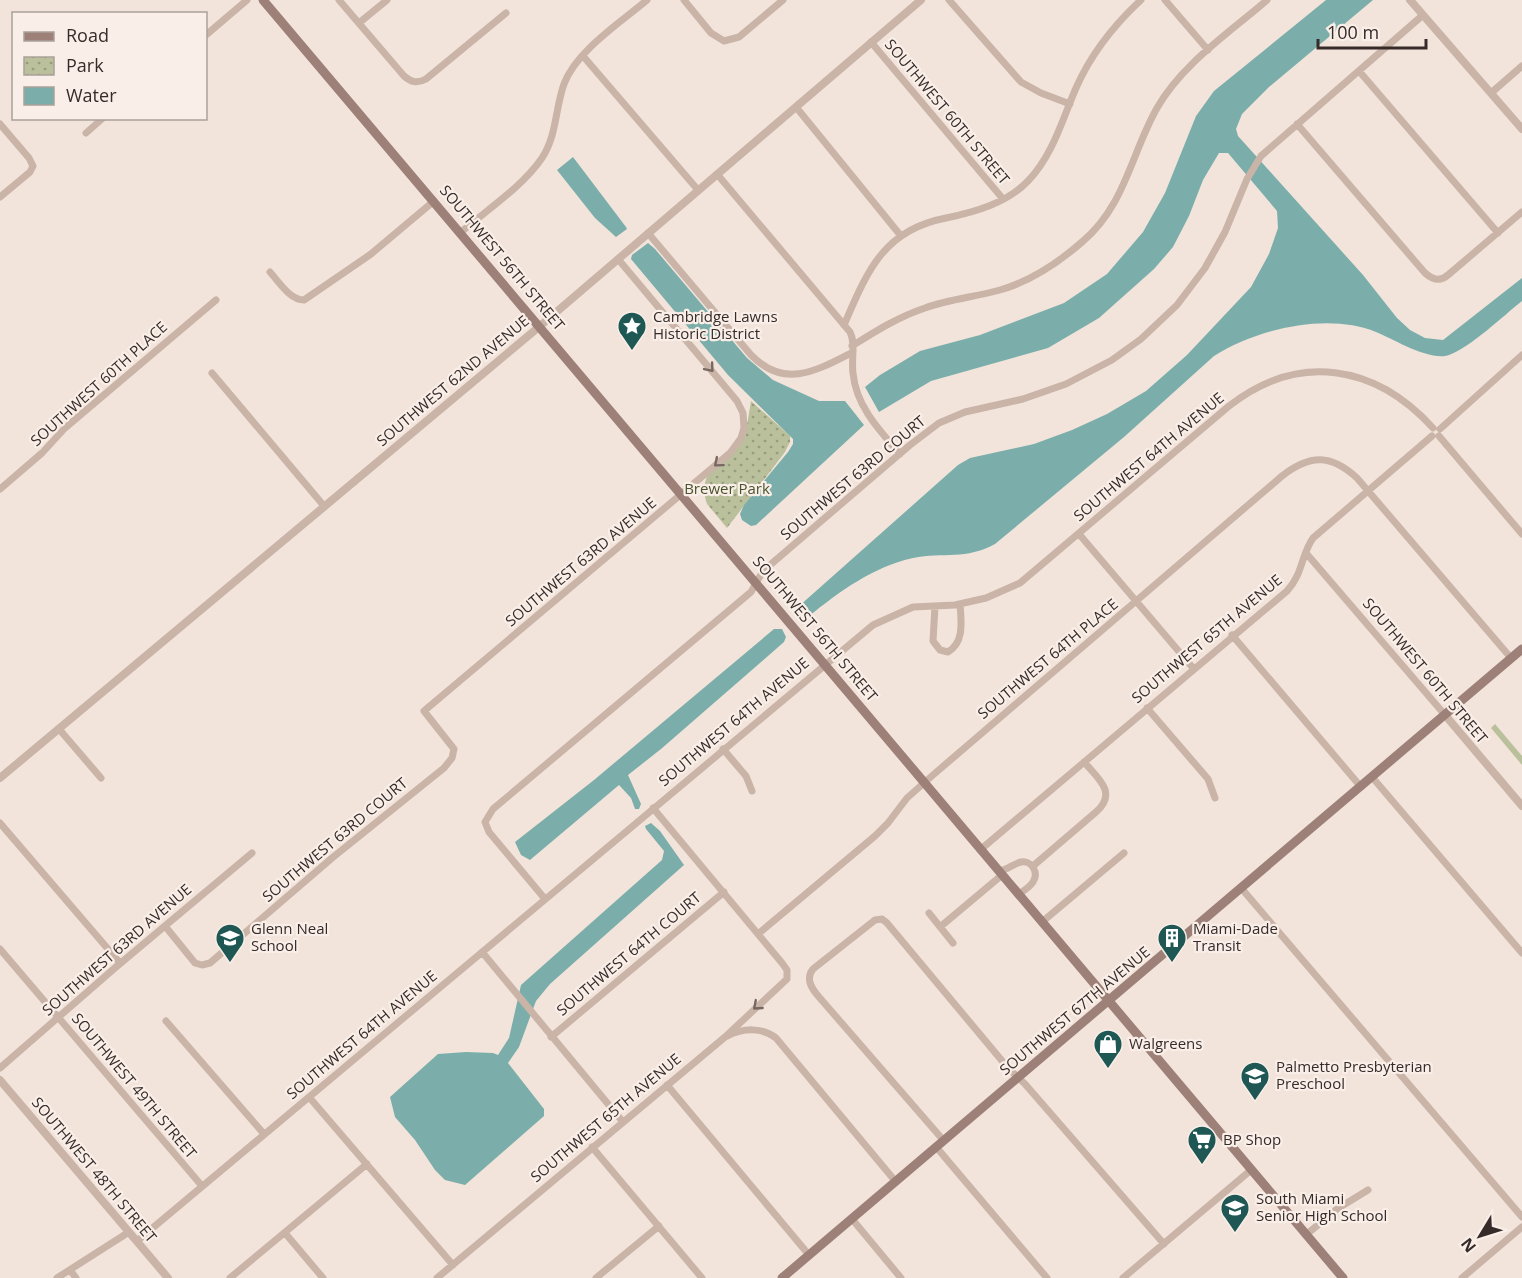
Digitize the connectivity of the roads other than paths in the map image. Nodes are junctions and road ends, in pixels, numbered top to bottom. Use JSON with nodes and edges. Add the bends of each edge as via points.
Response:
{"nodes":[{"id":1,"x":248,"y":0,"type":"edge"},
{"id":2,"x":263,"y":0,"type":"edge"},
{"id":3,"x":339,"y":0,"type":"edge"},
{"id":4,"x":387,"y":0,"type":"edge"},
{"id":5,"x":647,"y":0,"type":"edge"},
{"id":6,"x":684,"y":0,"type":"edge"},
{"id":7,"x":783,"y":0,"type":"edge"},
{"id":8,"x":921,"y":0,"type":"edge"},
{"id":9,"x":949,"y":0,"type":"edge"},
{"id":10,"x":1141,"y":0,"type":"edge"},
{"id":11,"x":1165,"y":0,"type":"edge"},
{"id":12,"x":1267,"y":0,"type":"edge"},
{"id":13,"x":1415,"y":1,"type":"edge"},
{"id":14,"x":506,"y":13,"type":"dead end"},
{"id":15,"x":1424,"y":15,"type":"junction"},
{"id":16,"x":359,"y":23,"type":"junction"},
{"id":17,"x":207,"y":34,"type":"edge"},
{"id":18,"x":871,"y":42,"type":"junction"},
{"id":19,"x":1208,"y":50,"type":"junction"},
{"id":20,"x":584,"y":56,"type":"junction"},
{"id":21,"x":1522,"y":66,"type":"edge"},
{"id":22,"x":1359,"y":70,"type":"junction"},
{"id":23,"x":1491,"y":93,"type":"junction"},
{"id":24,"x":1070,"y":104,"type":"junction"},
{"id":25,"x":796,"y":107,"type":"junction"},
{"id":26,"x":101,"y":120,"type":"edge"},
{"id":27,"x":0,"y":124,"type":"edge"},
{"id":28,"x":1297,"y":124,"type":"junction"},
{"id":29,"x":1522,"y":129,"type":"edge"},
{"id":30,"x":86,"y":133,"type":"dead end"},
{"id":31,"x":717,"y":174,"type":"junction"},
{"id":32,"x":698,"y":190,"type":"junction"},
{"id":33,"x":0,"y":197,"type":"edge"},
{"id":34,"x":1004,"y":199,"type":"junction"},
{"id":35,"x":434,"y":201,"type":"junction"},
{"id":36,"x":1522,"y":212,"type":"edge"},
{"id":37,"x":461,"y":232,"type":"junction"},
{"id":38,"x":648,"y":233,"type":"junction"},
{"id":39,"x":1498,"y":233,"type":"junction"},
{"id":40,"x":901,"y":236,"type":"junction"},
{"id":41,"x":618,"y":259,"type":"junction"},
{"id":42,"x":270,"y":272,"type":"dead end"},
{"id":43,"x":216,"y":300,"type":"dead end"},
{"id":44,"x":844,"y":325,"type":"junction"},
{"id":45,"x":540,"y":326,"type":"junction"},
{"id":46,"x":852,"y":350,"type":"junction"},
{"id":47,"x":1522,"y":355,"type":"edge"},
{"id":48,"x":212,"y":373,"type":"dead end"},
{"id":49,"x":1436,"y":432,"type":"junction"},
{"id":50,"x":900,"y":454,"type":"junction"},
{"id":51,"x":0,"y":489,"type":"edge"},
{"id":52,"x":1369,"y":490,"type":"junction"},
{"id":53,"x":682,"y":494,"type":"junction"},
{"id":54,"x":324,"y":506,"type":"junction"},
{"id":55,"x":1079,"y":534,"type":"junction"},
{"id":56,"x":1522,"y":534,"type":"edge"},
{"id":57,"x":1306,"y":553,"type":"junction"},
{"id":58,"x":756,"y":583,"type":"junction"},
{"id":59,"x":1137,"y":602,"type":"junction"},
{"id":60,"x":960,"y":604,"type":"junction"},
{"id":61,"x":935,"y":606,"type":"junction"},
{"id":62,"x":1232,"y":635,"type":"junction"},
{"id":63,"x":1522,"y":649,"type":"edge"},
{"id":64,"x":1511,"y":658,"type":"junction"},
{"id":65,"x":825,"y":664,"type":"junction"},
{"id":66,"x":1193,"y":668,"type":"junction"},
{"id":67,"x":1147,"y":708,"type":"junction"},
{"id":68,"x":1445,"y":715,"type":"junction"},
{"id":69,"x":59,"y":729,"type":"junction"},
{"id":70,"x":723,"y":749,"type":"junction"},
{"id":71,"x":454,"y":754,"type":"joint"},
{"id":72,"x":1084,"y":762,"type":"junction"},
{"id":73,"x":1372,"y":777,"type":"junction"},
{"id":74,"x":0,"y":778,"type":"edge"},
{"id":75,"x":101,"y":778,"type":"dead end"},
{"id":76,"x":924,"y":782,"type":"junction"},
{"id":77,"x":1361,"y":787,"type":"junction"},
{"id":78,"x":752,"y":790,"type":"dead end"},
{"id":79,"x":1215,"y":798,"type":"dead end"},
{"id":80,"x":1522,"y":806,"type":"edge"},
{"id":81,"x":653,"y":808,"type":"junction"},
{"id":82,"x":0,"y":823,"type":"edge"},
{"id":83,"x":980,"y":850,"type":"junction"},
{"id":84,"x":252,"y":853,"type":"dead end"},
{"id":85,"x":1124,"y":853,"type":"dead end"},
{"id":86,"x":1033,"y":866,"type":"junction"},
{"id":87,"x":1000,"y":873,"type":"junction"},
{"id":88,"x":1242,"y":888,"type":"junction"},
{"id":89,"x":724,"y":892,"type":"junction"},
{"id":90,"x":1018,"y":895,"type":"junction"},
{"id":91,"x":545,"y":899,"type":"junction"},
{"id":92,"x":929,"y":913,"type":"dead end"},
{"id":93,"x":1042,"y":922,"type":"junction"},
{"id":94,"x":165,"y":926,"type":"junction"},
{"id":95,"x":940,"y":927,"type":"junction"},
{"id":96,"x":758,"y":934,"type":"junction"},
{"id":97,"x":953,"y":943,"type":"dead end"},
{"id":98,"x":0,"y":949,"type":"edge"},
{"id":99,"x":482,"y":952,"type":"junction"},
{"id":100,"x":1522,"y":953,"type":"edge"},
{"id":101,"x":120,"y":963,"type":"junction"},
{"id":102,"x":1108,"y":1002,"type":"junction"},
{"id":103,"x":58,"y":1017,"type":"junction"},
{"id":104,"x":166,"y":1021,"type":"dead end"},
{"id":105,"x":551,"y":1037,"type":"junction"},
{"id":106,"x":725,"y":1037,"type":"junction"},
{"id":107,"x":0,"y":1068,"type":"edge"},
{"id":108,"x":1019,"y":1078,"type":"junction"},
{"id":109,"x":0,"y":1080,"type":"edge"},
{"id":110,"x":667,"y":1085,"type":"junction"},
{"id":111,"x":309,"y":1097,"type":"junction"},
{"id":112,"x":623,"y":1122,"type":"junction"},
{"id":113,"x":264,"y":1134,"type":"junction"},
{"id":114,"x":941,"y":1145,"type":"junction"},
{"id":115,"x":592,"y":1148,"type":"junction"},
{"id":116,"x":367,"y":1164,"type":"junction"},
{"id":117,"x":1251,"y":1170,"type":"junction"},
{"id":118,"x":896,"y":1182,"type":"junction"},
{"id":119,"x":202,"y":1186,"type":"junction"},
{"id":120,"x":1368,"y":1190,"type":"dead end"},
{"id":121,"x":1522,"y":1217,"type":"edge"},
{"id":122,"x":852,"y":1220,"type":"junction"},
{"id":123,"x":659,"y":1226,"type":"junction"},
{"id":124,"x":1522,"y":1227,"type":"edge"},
{"id":125,"x":129,"y":1232,"type":"junction"},
{"id":126,"x":285,"y":1233,"type":"junction"},
{"id":127,"x":1306,"y":1234,"type":"junction"},
{"id":128,"x":137,"y":1241,"type":"junction"},
{"id":129,"x":1164,"y":1244,"type":"junction"},
{"id":130,"x":809,"y":1255,"type":"junction"},
{"id":131,"x":453,"y":1265,"type":"junction"},
{"id":132,"x":70,"y":1270,"type":"junction"},
{"id":133,"x":57,"y":1278,"type":"edge"},
{"id":134,"x":76,"y":1278,"type":"edge"},
{"id":135,"x":168,"y":1278,"type":"edge"},
{"id":136,"x":230,"y":1278,"type":"edge"},
{"id":137,"x":323,"y":1278,"type":"edge"},
{"id":138,"x":437,"y":1278,"type":"edge"},
{"id":139,"x":596,"y":1278,"type":"edge"},
{"id":140,"x":702,"y":1278,"type":"edge"},
{"id":141,"x":782,"y":1278,"type":"edge"},
{"id":142,"x":901,"y":1278,"type":"edge"},
{"id":143,"x":1047,"y":1278,"type":"edge"},
{"id":144,"x":1123,"y":1278,"type":"edge"},
{"id":145,"x":1343,"y":1278,"type":"edge"},
{"id":146,"x":1462,"y":1278,"type":"edge"}],
"edges":[{"from":1,"to":17,"type":"street"},
{"from":2,"to":35,"type":"main road","name":"SOUTHWEST 56TH STREET"},
{"from":3,"to":16,"type":"street"},
{"from":4,"to":16,"type":"street"},
{"from":5,"to":20,"type":"street"},
{"from":6,"to":7,"type":"street","via":[[711,33],[724,41],[739,37]]},
{"from":8,"to":18,"type":"street","name":"SOUTHWEST 62ND AVENUE"},
{"from":9,"to":24,"type":"street","via":[[1021,82]]},
{"from":10,"to":24,"type":"street","via":[[1099,46]]},
{"from":11,"to":19,"type":"street"},
{"from":12,"to":19,"type":"street"},
{"from":13,"to":15,"type":"street"},
{"from":14,"to":16,"type":"street","via":[[428,78],[416,82],[404,76]]},
{"from":15,"to":22,"type":"street","name":"SOUTHWEST 63RD COURT"},
{"from":15,"to":23,"type":"street"},
{"from":18,"to":25,"type":"street","name":"SOUTHWEST 62ND AVENUE"},
{"from":18,"to":34,"type":"street","name":"SOUTHWEST 60TH STREET"},
{"from":19,"to":46,"type":"street","via":[[1165,95],[1118,198],[1091,234],[1071,252],[1023,282],[919,310],[888,324]]},
{"from":20,"to":32,"type":"street"},
{"from":20,"to":37,"type":"street","via":[[565,83],[553,135],[540,161]]},
{"from":21,"to":23,"type":"street"},
{"from":22,"to":28,"type":"street","name":"SOUTHWEST 63RD COURT"},
{"from":22,"to":39,"type":"street"},
{"from":23,"to":29,"type":"street"},
{"from":24,"to":34,"type":"street","via":[[1042,163],[1024,185]]},
{"from":25,"to":31,"type":"street","name":"SOUTHWEST 62ND AVENUE"},
{"from":25,"to":40,"type":"street"},
{"from":26,"to":30,"type":"street"},
{"from":27,"to":33,"type":"street","via":[[33,166]]},
{"from":28,"to":39,"type":"street","via":[[1425,273],[1436,280],[1448,275]]},
{"from":28,"to":50,"type":"street","name":"SOUTHWEST 63RD COURT","via":[[1259,158],[1201,274],[1164,318],[1129,349],[1053,389],[949,418]]},
{"from":31,"to":32,"type":"street","name":"SOUTHWEST 62ND AVENUE"},
{"from":31,"to":44,"type":"street"},
{"from":32,"to":38,"type":"street","name":"SOUTHWEST 62ND AVENUE"},
{"from":34,"to":40,"type":"street","via":[[980,210],[923,224]]},
{"from":35,"to":37,"type":"main road","name":"SOUTHWEST 56TH STREET"},
{"from":35,"to":42,"type":"street","via":[[371,254],[302,301]]},
{"from":36,"to":39,"type":"street"},
{"from":37,"to":45,"type":"main road","name":"SOUTHWEST 56TH STREET"},
{"from":38,"to":41,"type":"street","name":"SOUTHWEST 62ND AVENUE"},
{"from":38,"to":46,"type":"street","via":[[764,367],[789,374],[808,372]]},
{"from":40,"to":44,"type":"street","via":[[869,270]]},
{"from":41,"to":45,"type":"street","name":"SOUTHWEST 62ND AVENUE"},
{"from":41,"to":53,"type":"street","name":"SOUTHWEST 63RD AVENUE","one_way":true,"via":[[743,413],[741,438],[730,453]]},
{"from":43,"to":51,"type":"street","name":"SOUTHWEST 60TH PLACE","via":[[65,428]]},
{"from":44,"to":46,"type":"street","via":[[853,338]]},
{"from":45,"to":53,"type":"main road","name":"SOUTHWEST 56TH STREET"},
{"from":45,"to":54,"type":"street","name":"SOUTHWEST 62ND AVENUE"},
{"from":46,"to":50,"type":"street","via":[[854,381],[861,404]]},
{"from":47,"to":49,"type":"street","name":"SOUTHWEST 65TH AVENUE"},
{"from":48,"to":54,"type":"street"},
{"from":49,"to":52,"type":"street","name":"SOUTHWEST 65TH AVENUE"},
{"from":49,"to":55,"type":"street","name":"SOUTHWEST 64TH AVENUE","via":[[1401,399],[1358,376],[1317,372],[1286,376],[1237,400]]},
{"from":49,"to":56,"type":"street","name":"SOUTHWEST 64TH AVENUE"},
{"from":50,"to":58,"type":"street","name":"SOUTHWEST 63RD COURT","via":[[763,571]]},
{"from":52,"to":57,"type":"street","name":"SOUTHWEST 65TH AVENUE","via":[[1313,538]]},
{"from":52,"to":59,"type":"street","name":"SOUTHWEST 64TH PLACE","via":[[1335,462],[1319,459],[1300,464]]},
{"from":52,"to":64,"type":"street","name":"SOUTHWEST 64TH PLACE"},
{"from":53,"to":58,"type":"main road","name":"SOUTHWEST 56TH STREET"},
{"from":53,"to":71,"type":"street","name":"SOUTHWEST 63RD AVENUE","via":[[424,711],[453,746]]},
{"from":54,"to":69,"type":"street","name":"SOUTHWEST 62ND AVENUE"},
{"from":55,"to":59,"type":"street"},
{"from":55,"to":60,"type":"street","name":"SOUTHWEST 64TH AVENUE","via":[[1013,587]]},
{"from":57,"to":62,"type":"street","name":"SOUTHWEST 65TH AVENUE","via":[[1291,586]]},
{"from":57,"to":68,"type":"street","name":"SOUTHWEST 60TH STREET"},
{"from":58,"to":65,"type":"main road","name":"SOUTHWEST 56TH STREET"},
{"from":58,"to":91,"type":"street","name":"SOUTHWEST 63RD COURT","via":[[751,592],[487,816],[486,824],[495,840]]},
{"from":59,"to":66,"type":"street"},
{"from":59,"to":76,"type":"street","name":"SOUTHWEST 64TH PLACE"},
{"from":60,"to":61,"type":"street","name":"SOUTHWEST 64TH AVENUE"},
{"from":60,"to":61,"type":"street","via":[[960,639],[948,652],[940,650],[933,641]]},
{"from":61,"to":65,"type":"street","name":"SOUTHWEST 64TH AVENUE","via":[[913,608],[880,621]]},
{"from":62,"to":66,"type":"street","name":"SOUTHWEST 65TH AVENUE"},
{"from":62,"to":77,"type":"street"},
{"from":63,"to":64,"type":"main road","name":"SOUTHWEST 67TH AVENUE"},
{"from":64,"to":68,"type":"main road","name":"SOUTHWEST 67TH AVENUE"},
{"from":65,"to":70,"type":"street","name":"SOUTHWEST 64TH AVENUE"},
{"from":65,"to":76,"type":"main road","name":"SOUTHWEST 56TH STREET"},
{"from":66,"to":67,"type":"street","name":"SOUTHWEST 65TH AVENUE"},
{"from":67,"to":72,"type":"street","name":"SOUTHWEST 65TH AVENUE"},
{"from":67,"to":79,"type":"street","via":[[1208,779]]},
{"from":68,"to":73,"type":"main road","name":"SOUTHWEST 67TH AVENUE"},
{"from":68,"to":80,"type":"street","name":"SOUTHWEST 60TH STREET"},
{"from":69,"to":74,"type":"street","name":"SOUTHWEST 62ND AVENUE"},
{"from":69,"to":75,"type":"street"},
{"from":70,"to":78,"type":"street","via":[[746,776]]},
{"from":70,"to":81,"type":"street","name":"SOUTHWEST 64TH AVENUE"},
{"from":71,"to":94,"type":"street","name":"SOUTHWEST 63RD COURT","via":[[444,768],[211,962],[202,965],[194,961]]},
{"from":72,"to":83,"type":"street","name":"SOUTHWEST 65TH AVENUE"},
{"from":72,"to":86,"type":"street","via":[[1104,787],[1105,802]]},
{"from":73,"to":77,"type":"main road","name":"SOUTHWEST 67TH AVENUE"},
{"from":73,"to":100,"type":"street"},
{"from":76,"to":83,"type":"main road","name":"SOUTHWEST 56TH STREET"},
{"from":76,"to":96,"type":"street","name":"SOUTHWEST 64TH PLACE","via":[[875,836]]},
{"from":77,"to":88,"type":"main road","name":"SOUTHWEST 67TH AVENUE"},
{"from":81,"to":89,"type":"street"},
{"from":81,"to":91,"type":"street","name":"SOUTHWEST 64TH AVENUE"},
{"from":82,"to":101,"type":"street"},
{"from":83,"to":87,"type":"main road","name":"SOUTHWEST 56TH STREET"},
{"from":84,"to":94,"type":"street","name":"SOUTHWEST 63RD AVENUE"},
{"from":85,"to":93,"type":"street"},
{"from":86,"to":87,"type":"street","via":[[1022,862]]},
{"from":86,"to":90,"type":"street","via":[[1034,881]]},
{"from":87,"to":90,"type":"main road","name":"SOUTHWEST 56TH STREET"},
{"from":87,"to":95,"type":"street"},
{"from":88,"to":102,"type":"main road","name":"SOUTHWEST 67TH AVENUE"},
{"from":88,"to":121,"type":"street"},
{"from":89,"to":96,"type":"street"},
{"from":89,"to":105,"type":"street","name":"SOUTHWEST 64TH COURT"},
{"from":90,"to":93,"type":"main road","name":"SOUTHWEST 56TH STREET"},
{"from":91,"to":99,"type":"street","name":"SOUTHWEST 64TH AVENUE"},
{"from":92,"to":95,"type":"street"},
{"from":93,"to":102,"type":"main road","name":"SOUTHWEST 56TH STREET"},
{"from":94,"to":101,"type":"street","name":"SOUTHWEST 63RD AVENUE"},
{"from":95,"to":97,"type":"street"},
{"from":96,"to":106,"type":"street","name":"SOUTHWEST 65TH AVENUE","one_way":true,"via":[[788,974]]},
{"from":98,"to":103,"type":"street","name":"SOUTHWEST 49TH STREET"},
{"from":99,"to":105,"type":"street"},
{"from":99,"to":111,"type":"street","name":"SOUTHWEST 64TH AVENUE"},
{"from":101,"to":103,"type":"street","name":"SOUTHWEST 63RD AVENUE"},
{"from":102,"to":108,"type":"main road","name":"SOUTHWEST 67TH AVENUE"},
{"from":102,"to":117,"type":"main road","name":"SOUTHWEST 56TH STREET"},
{"from":103,"to":107,"type":"street","name":"SOUTHWEST 63RD AVENUE"},
{"from":103,"to":119,"type":"street","name":"SOUTHWEST 49TH STREET"},
{"from":104,"to":113,"type":"street"},
{"from":105,"to":112,"type":"street"},
{"from":106,"to":110,"type":"street","name":"SOUTHWEST 65TH AVENUE"},
{"from":106,"to":118,"type":"street","via":[[758,1030],[776,1038]]},
{"from":108,"to":114,"type":"main road","name":"SOUTHWEST 67TH AVENUE"},
{"from":108,"to":114,"type":"street","via":[[879,919],[813,969],[809,977],[812,988]]},
{"from":108,"to":129,"type":"street"},
{"from":109,"to":125,"type":"street","name":"SOUTHWEST 48TH STREET"},
{"from":110,"to":112,"type":"street","name":"SOUTHWEST 65TH AVENUE"},
{"from":110,"to":130,"type":"street"},
{"from":111,"to":113,"type":"street","name":"SOUTHWEST 64TH AVENUE"},
{"from":111,"to":116,"type":"street"},
{"from":112,"to":115,"type":"street","name":"SOUTHWEST 65TH AVENUE"},
{"from":113,"to":119,"type":"street","name":"SOUTHWEST 64TH AVENUE"},
{"from":114,"to":118,"type":"main road","name":"SOUTHWEST 67TH AVENUE"},
{"from":114,"to":143,"type":"street"},
{"from":115,"to":123,"type":"street"},
{"from":115,"to":131,"type":"street","name":"SOUTHWEST 65TH AVENUE"},
{"from":116,"to":126,"type":"street"},
{"from":116,"to":131,"type":"street"},
{"from":117,"to":127,"type":"main road","name":"SOUTHWEST 56TH STREET"},
{"from":117,"to":129,"type":"street"},
{"from":118,"to":122,"type":"main road","name":"SOUTHWEST 67TH AVENUE"},
{"from":119,"to":128,"type":"street","name":"SOUTHWEST 64TH AVENUE"},
{"from":120,"to":127,"type":"street"},
{"from":122,"to":130,"type":"main road","name":"SOUTHWEST 67TH AVENUE"},
{"from":122,"to":142,"type":"street"},
{"from":123,"to":139,"type":"street"},
{"from":123,"to":140,"type":"street"},
{"from":124,"to":146,"type":"street"},
{"from":125,"to":128,"type":"street","name":"SOUTHWEST 48TH STREET"},
{"from":125,"to":132,"type":"street"},
{"from":126,"to":136,"type":"street"},
{"from":126,"to":137,"type":"street"},
{"from":127,"to":145,"type":"main road","name":"SOUTHWEST 56TH STREET"},
{"from":128,"to":135,"type":"street","name":"SOUTHWEST 48TH STREET"},
{"from":129,"to":144,"type":"street"},
{"from":130,"to":141,"type":"main road","name":"SOUTHWEST 67TH AVENUE"},
{"from":131,"to":138,"type":"street","name":"SOUTHWEST 65TH AVENUE"},
{"from":132,"to":133,"type":"street"},
{"from":132,"to":134,"type":"street"}]}
